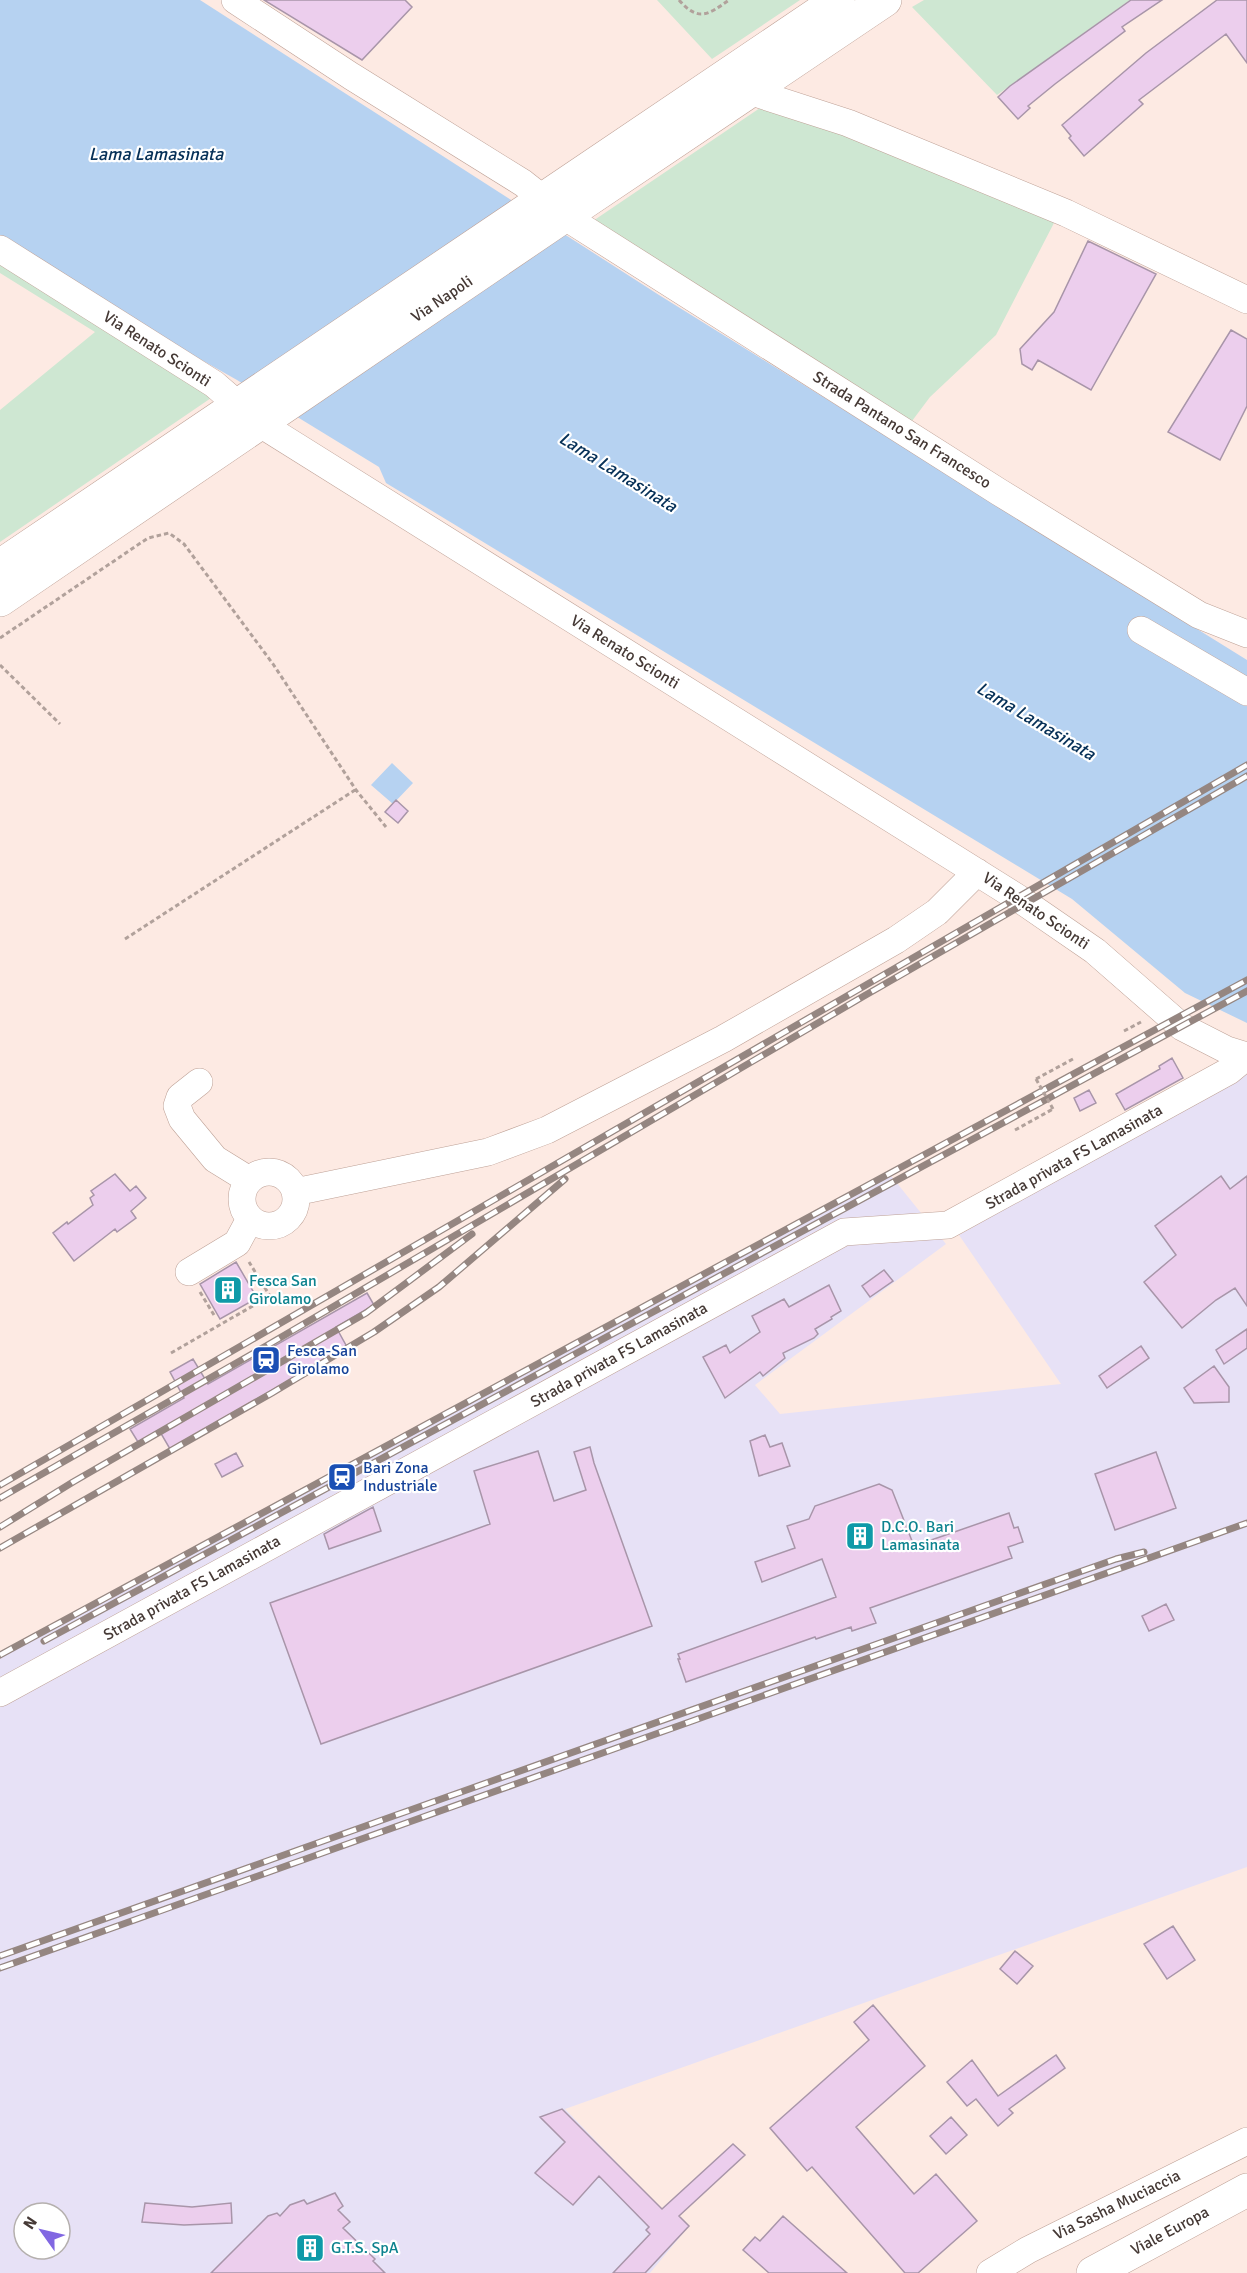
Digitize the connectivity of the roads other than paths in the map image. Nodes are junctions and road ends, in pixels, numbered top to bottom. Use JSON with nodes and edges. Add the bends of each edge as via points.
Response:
{"nodes":[{"id":1,"x":235,"y":0,"type":"edge"},
{"id":2,"x":838,"y":0,"type":"edge"},
{"id":3,"x":885,"y":0,"type":"edge"},
{"id":4,"x":749,"y":91,"type":"junction"},
{"id":5,"x":553,"y":207,"type":"junction"},
{"id":6,"x":0,"y":249,"type":"edge"},
{"id":7,"x":1247,"y":300,"type":"edge"},
{"id":8,"x":254,"y":411,"type":"junction"},
{"id":9,"x":0,"y":566,"type":"edge"},
{"id":10,"x":0,"y":600,"type":"edge"},
{"id":11,"x":1142,"y":630,"type":"dead end"},
{"id":12,"x":1247,"y":634,"type":"edge"},
{"id":13,"x":1247,"y":692,"type":"edge"},
{"id":14,"x":977,"y":872,"type":"junction"},
{"id":15,"x":1247,"y":1056,"type":"edge"},
{"id":16,"x":199,"y":1082,"type":"dead end"},
{"id":17,"x":249,"y":1180,"type":"junction"},
{"id":18,"x":295,"y":1192,"type":"junction"},
{"id":19,"x":250,"y":1219,"type":"junction"},
{"id":20,"x":194,"y":1281,"type":"road end"},
{"id":21,"x":0,"y":1693,"type":"edge"},
{"id":22,"x":1247,"y":2141,"type":"edge"},
{"id":23,"x":1247,"y":2190,"type":"edge"},
{"id":24,"x":990,"y":2273,"type":"edge"},
{"id":25,"x":1093,"y":2273,"type":"edge"}],
"edges":[{"from":1,"to":5,"type":"street","via":[[523,183]]},
{"from":2,"to":5,"type":"main road","name":"Via Napoli"},
{"from":3,"to":4,"type":"main road","name":"Via Napoli"},
{"from":4,"to":5,"type":"main road","name":"Via Napoli"},
{"from":4,"to":7,"type":"street","via":[[848,123],[1066,213]]},
{"from":5,"to":8,"type":"main road","name":"Via Napoli"},
{"from":5,"to":12,"type":"street","name":"Strada Pantano San Francesco","via":[[999,492],[1199,615]]},
{"from":6,"to":8,"type":"street","name":"Via Renato Scionti"},
{"from":8,"to":9,"type":"main road","name":"Via Napoli"},
{"from":8,"to":10,"type":"main road","name":"Via Napoli"},
{"from":8,"to":14,"type":"street","name":"Via Renato Scionti"},
{"from":11,"to":13,"type":"street"},
{"from":14,"to":15,"type":"street","name":"Via Renato Scionti","via":[[1095,951],[1182,1027]]},
{"from":14,"to":18,"type":"street","via":[[937,912],[896,940],[723,1039],[547,1130],[488,1152]]},
{"from":15,"to":21,"type":"street","name":"Strada privata FS Lamasinata","via":[[1229,1071],[948,1225],[844,1232]]},
{"from":16,"to":17,"type":"street","via":[[180,1097],[177,1106],[182,1119],[215,1159]]},
{"from":17,"to":18,"type":"street","via":[[257,1174],[275,1173],[284,1176]]},
{"from":17,"to":19,"type":"street","via":[[242,1204]]},
{"from":18,"to":19,"type":"street","via":[[293,1210],[282,1223],[265,1226]]},
{"from":19,"to":20,"type":"street","via":[[237,1243]]},
{"from":22,"to":24,"type":"street","name":"Via Sasha Muciaccia","via":[[1028,2250]]},
{"from":23,"to":25,"type":"main road","name":"Viale Europa"}]}
